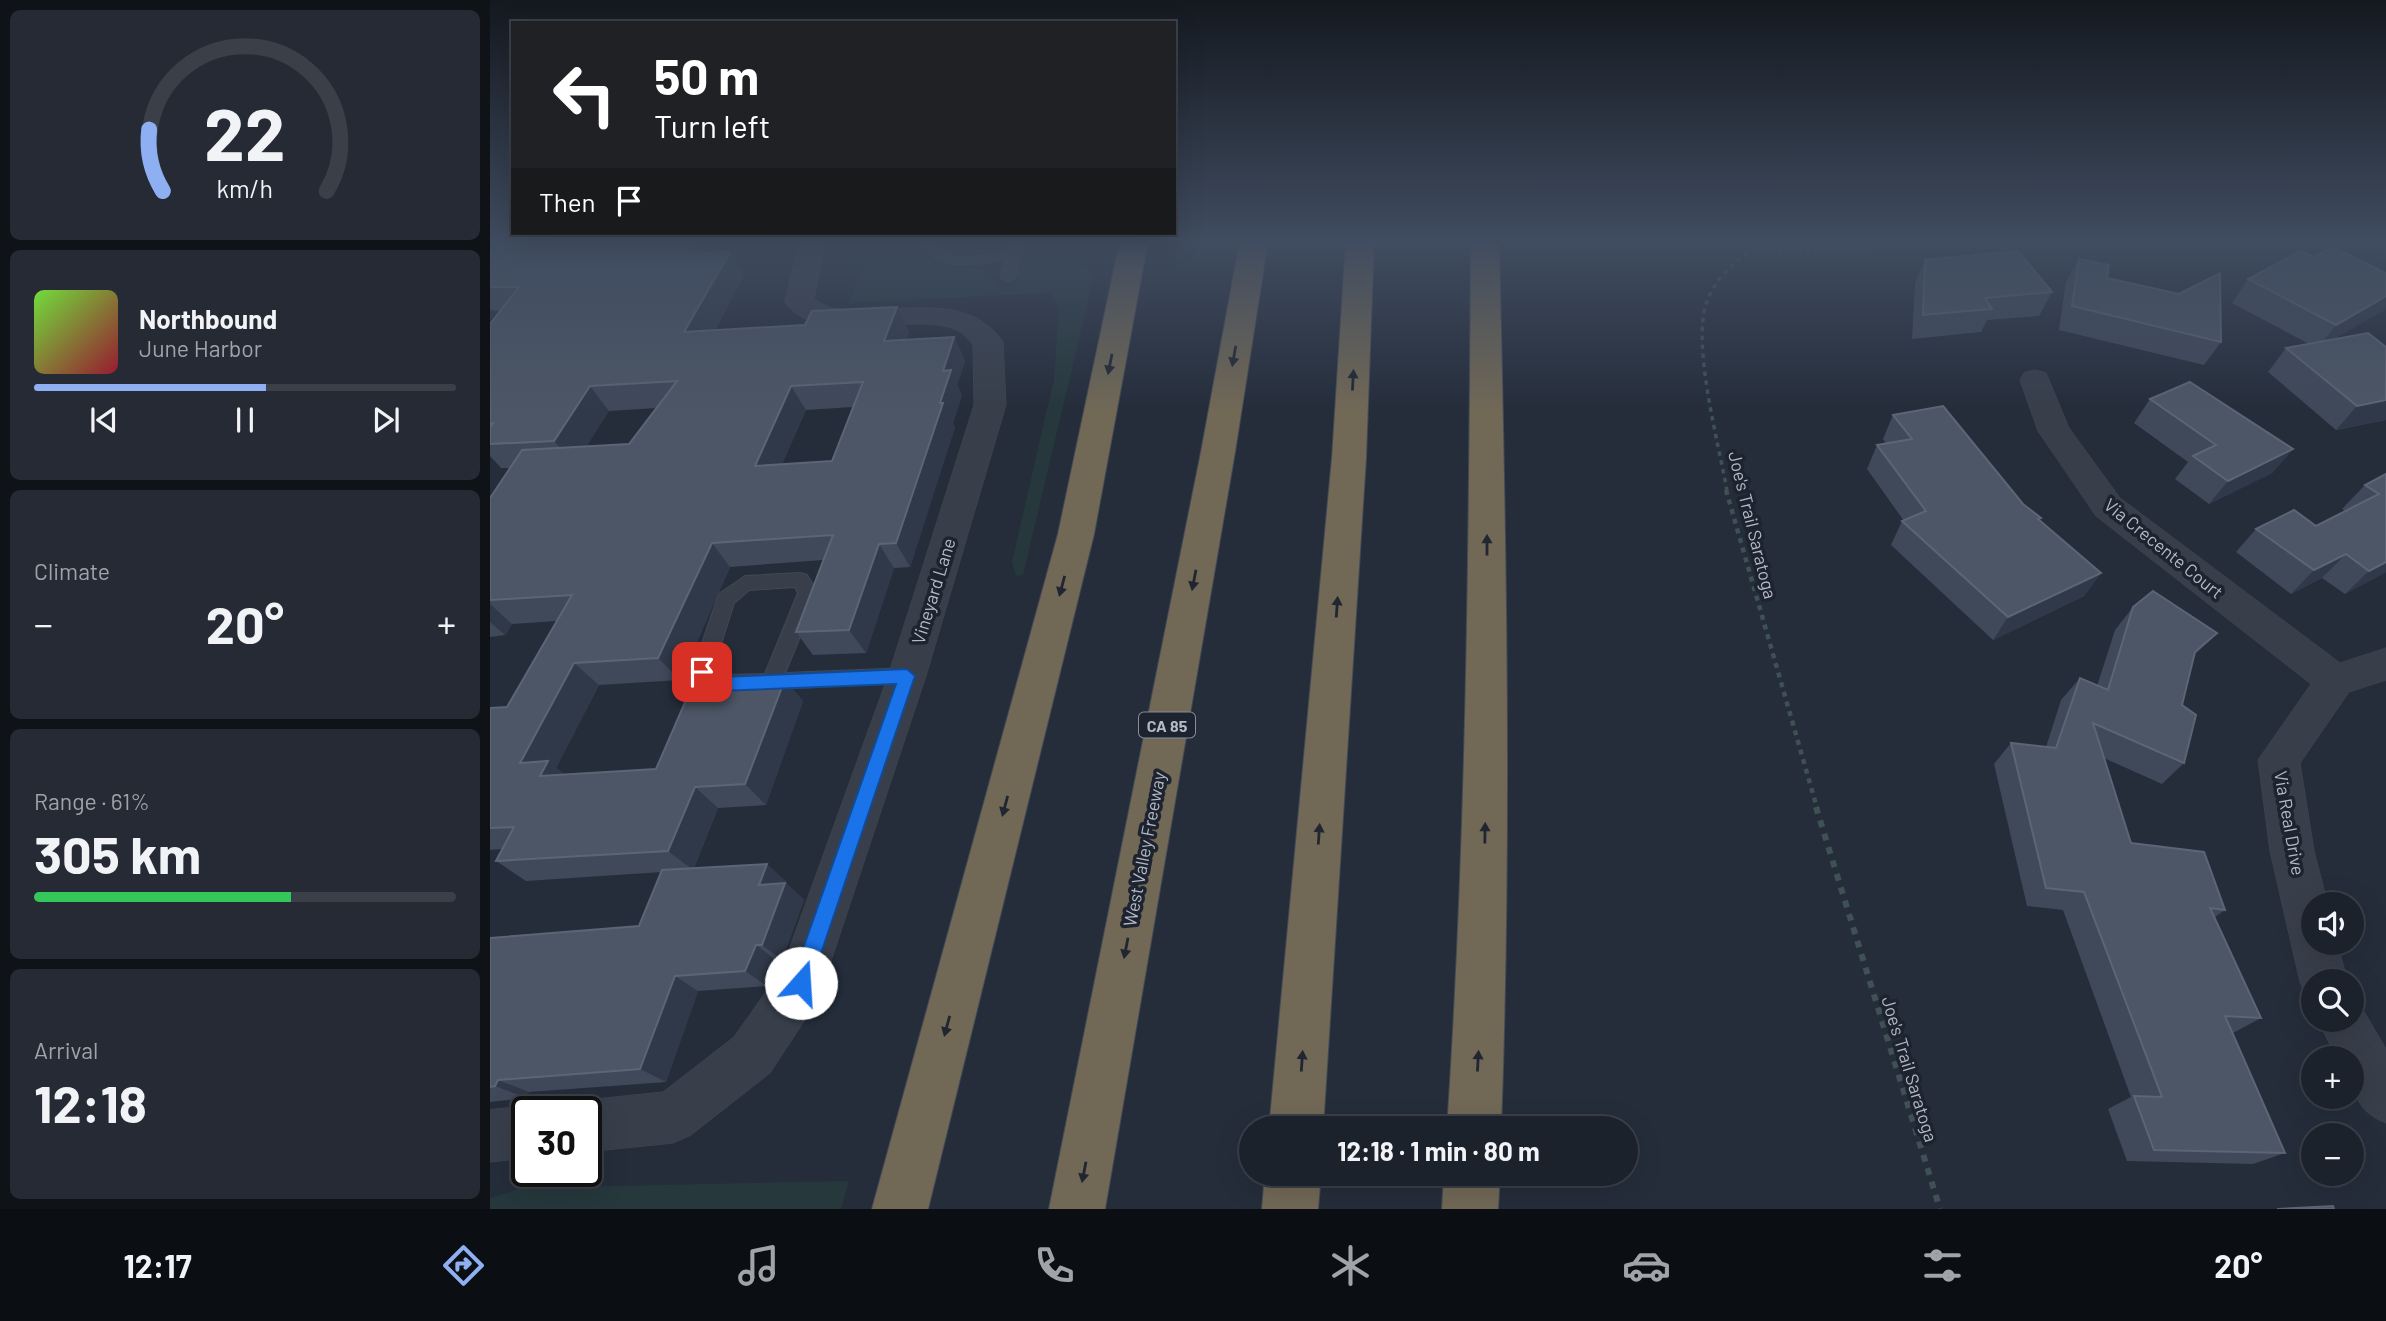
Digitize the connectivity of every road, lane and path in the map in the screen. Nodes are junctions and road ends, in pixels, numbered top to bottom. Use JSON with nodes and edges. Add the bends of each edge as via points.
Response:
{"nodes":[{"id":1,"x":800,"y":297,"type":"edge"},
{"id":2,"x":1123,"y":297,"type":"edge"},
{"id":3,"x":1244,"y":297,"type":"edge"},
{"id":4,"x":1357,"y":297,"type":"edge"},
{"id":5,"x":1485,"y":297,"type":"edge"},
{"id":6,"x":1709,"y":297,"type":"edge"},
{"id":7,"x":2035,"y":380,"type":"dead end"},
{"id":8,"x":2386,"y":664,"type":"edge"},
{"id":9,"x":907,"y":676,"type":"junction"},
{"id":10,"x":2335,"y":681,"type":"junction"},
{"id":11,"x":771,"y":683,"type":"junction"},
{"id":12,"x":2302,"y":892,"type":"edge"},
{"id":13,"x":2349,"y":1032,"type":"edge"},
{"id":14,"x":2386,"y":1098,"type":"edge"},
{"id":15,"x":1297,"y":1116,"type":"edge"},
{"id":16,"x":1475,"y":1116,"type":"edge"},
{"id":17,"x":602,"y":1124,"type":"edge"},
{"id":18,"x":511,"y":1134,"type":"edge"},
{"id":19,"x":490,"y":1136,"type":"edge"},
{"id":20,"x":1292,"y":1186,"type":"edge"},
{"id":21,"x":1471,"y":1186,"type":"edge"},
{"id":22,"x":901,"y":1205,"type":"edge"},
{"id":23,"x":1077,"y":1209,"type":"edge"},
{"id":24,"x":1290,"y":1209,"type":"edge"},
{"id":25,"x":1470,"y":1209,"type":"edge"},
{"id":26,"x":1940,"y":1209,"type":"edge"}],
"edges":[{"from":1,"to":9,"type":"street","name":"Vineyard Lane","via":[[799,302],[827,317],[931,316],[968,324],[988,342],[990,405]]},
{"from":2,"to":22,"type":"highway","one_way":true,"via":[[1076,534]]},
{"from":3,"to":23,"type":"highway","name":"West Valley Freeway","number":"CA 85","one_way":true},
{"from":15,"to":4,"type":"highway","one_way":true,"via":[[1349,458]]},
{"from":16,"to":5,"type":"highway","one_way":true,"via":[[1484,901],[1488,614]]},
{"from":6,"to":26,"type":"path","name":"Joe's Trail Saratoga","via":[[1701,341],[1727,494],[1823,829]]},
{"from":7,"to":10,"type":"street","name":"Via Crecente Court","via":[[2053,431],[2108,507]]},
{"from":8,"to":10,"type":"street"},
{"from":9,"to":11,"type":"lane"},
{"from":9,"to":17,"type":"street","name":"Vineyard Lane","via":[[801,983],[752,1055],[673,1117]]},
{"from":10,"to":12,"type":"street","name":"Via Real Drive","via":[[2279,760]]},
{"from":11,"to":11,"type":"lane","via":[[719,684],[702,672],[726,599],[746,583],[800,580],[808,593]]},
{"from":13,"to":14,"type":"street"},
{"from":18,"to":19,"type":"street"},
{"from":20,"to":24,"type":"highway"},
{"from":21,"to":25,"type":"highway"}]}
